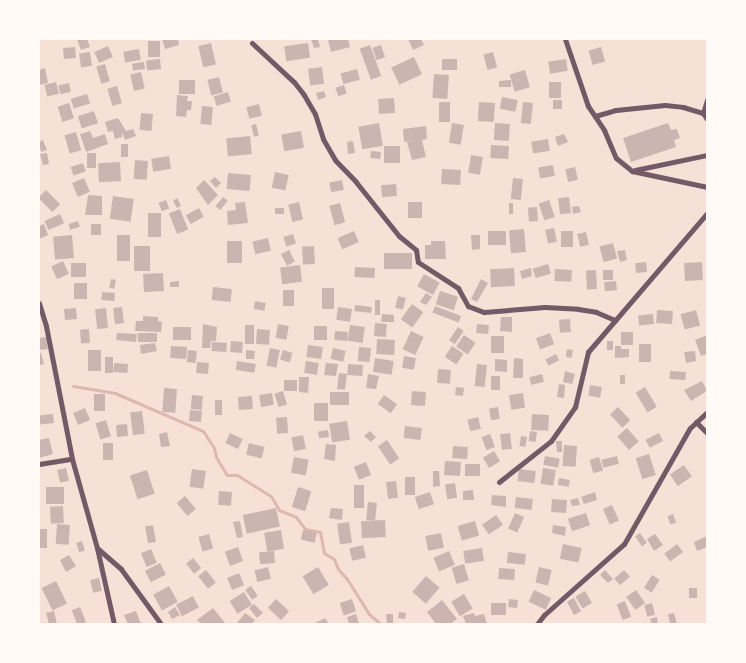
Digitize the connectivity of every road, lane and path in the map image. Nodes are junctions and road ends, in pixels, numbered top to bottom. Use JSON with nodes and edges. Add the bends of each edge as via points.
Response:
{"nodes":[{"id":1,"x":565,"y":39,"type":"edge"},
{"id":2,"x":252,"y":43,"type":"dead end"},
{"id":3,"x":707,"y":100,"type":"edge"},
{"id":4,"x":703,"y":113,"type":"junction"},
{"id":5,"x":594,"y":116,"type":"junction"},
{"id":6,"x":707,"y":118,"type":"edge"},
{"id":7,"x":707,"y":155,"type":"edge"},
{"id":8,"x":632,"y":171,"type":"junction"},
{"id":9,"x":707,"y":187,"type":"edge"},
{"id":10,"x":707,"y":213,"type":"edge"},
{"id":11,"x":39,"y":303,"type":"edge"},
{"id":12,"x":615,"y":320,"type":"junction"},
{"id":13,"x":707,"y":412,"type":"edge"},
{"id":14,"x":696,"y":422,"type":"junction"},
{"id":15,"x":707,"y":433,"type":"edge"},
{"id":16,"x":72,"y":459,"type":"junction"},
{"id":17,"x":39,"y":464,"type":"edge"},
{"id":18,"x":499,"y":482,"type":"dead end"},
{"id":19,"x":97,"y":548,"type":"junction"},
{"id":20,"x":114,"y":624,"type":"edge"},
{"id":21,"x":162,"y":624,"type":"edge"},
{"id":22,"x":538,"y":624,"type":"edge"}],
"edges":[{"from":1,"to":5,"type":"street"},
{"from":2,"to":12,"type":"street","via":[[304,95],[334,160],[399,236],[416,250],[418,262],[458,288],[468,306],[484,312],[545,307],[578,309]]},
{"from":3,"to":4,"type":"street"},
{"from":4,"to":5,"type":"street","via":[[665,105],[616,110]]},
{"from":4,"to":6,"type":"street"},
{"from":5,"to":8,"type":"street","via":[[616,158]]},
{"from":7,"to":8,"type":"street"},
{"from":8,"to":9,"type":"street"},
{"from":10,"to":12,"type":"street"},
{"from":11,"to":16,"type":"street"},
{"from":12,"to":18,"type":"street","via":[[588,352],[575,407],[551,441]]},
{"from":13,"to":14,"type":"street"},
{"from":14,"to":15,"type":"street"},
{"from":14,"to":22,"type":"street","via":[[624,544],[544,615]]},
{"from":16,"to":17,"type":"street"},
{"from":16,"to":19,"type":"street"},
{"from":19,"to":20,"type":"street"},
{"from":19,"to":21,"type":"street","via":[[121,569]]}]}
